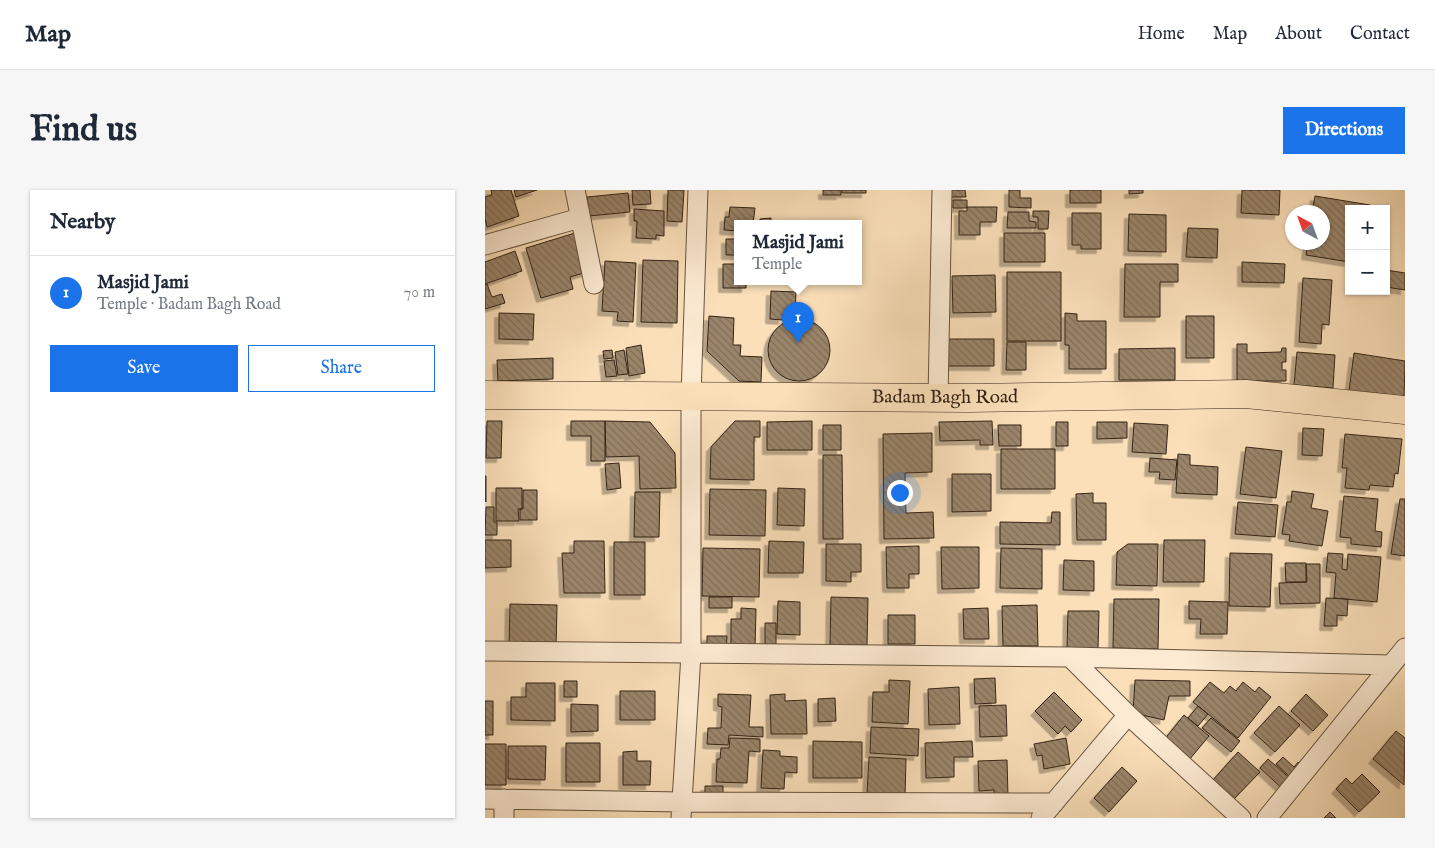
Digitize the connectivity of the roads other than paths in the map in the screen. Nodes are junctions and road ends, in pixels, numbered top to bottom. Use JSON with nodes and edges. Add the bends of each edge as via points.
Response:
{"nodes":[{"id":1,"x":575,"y":190,"type":"edge"},
{"id":2,"x":698,"y":190,"type":"edge"},
{"id":3,"x":942,"y":190,"type":"edge"},
{"id":4,"x":580,"y":218,"type":"junction"},
{"id":5,"x":485,"y":245,"type":"edge"},
{"id":6,"x":594,"y":284,"type":"dead end"},
{"id":7,"x":485,"y":395,"type":"edge"},
{"id":8,"x":691,"y":396,"type":"junction"},
{"id":9,"x":938,"y":398,"type":"junction"},
{"id":10,"x":1405,"y":410,"type":"edge"},
{"id":11,"x":1405,"y":648,"type":"edge"},
{"id":12,"x":485,"y":651,"type":"edge"},
{"id":13,"x":691,"y":654,"type":"junction"},
{"id":14,"x":1069,"y":658,"type":"junction"},
{"id":15,"x":1391,"y":665,"type":"junction"},
{"id":16,"x":1128,"y":715,"type":"junction"},
{"id":17,"x":485,"y":799,"type":"edge"},
{"id":18,"x":504,"y":799,"type":"junction"},
{"id":19,"x":1053,"y":803,"type":"junction"},
{"id":20,"x":682,"y":810,"type":"edge"},
{"id":21,"x":504,"y":818,"type":"edge"},
{"id":22,"x":1041,"y":818,"type":"edge"},
{"id":23,"x":1241,"y":818,"type":"edge"},
{"id":24,"x":1267,"y":818,"type":"edge"}],
"edges":[{"from":1,"to":4,"type":"street"},
{"from":2,"to":8,"type":"street"},
{"from":3,"to":9,"type":"street"},
{"from":4,"to":5,"type":"street"},
{"from":4,"to":6,"type":"street"},
{"from":7,"to":8,"type":"main road","name":"Badam Bagh Road"},
{"from":8,"to":9,"type":"main road","name":"Badam Bagh Road"},
{"from":8,"to":13,"type":"street"},
{"from":9,"to":10,"type":"main road","name":"Badam Bagh Road","via":[[1246,394]]},
{"from":11,"to":15,"type":"street"},
{"from":12,"to":13,"type":"street"},
{"from":13,"to":14,"type":"street"},
{"from":13,"to":20,"type":"street"},
{"from":14,"to":15,"type":"street"},
{"from":14,"to":16,"type":"street"},
{"from":15,"to":24,"type":"street"},
{"from":16,"to":19,"type":"street"},
{"from":16,"to":23,"type":"street"},
{"from":17,"to":18,"type":"street"},
{"from":18,"to":20,"type":"street"},
{"from":18,"to":21,"type":"street"},
{"from":19,"to":20,"type":"street"},
{"from":19,"to":22,"type":"street"}]}
